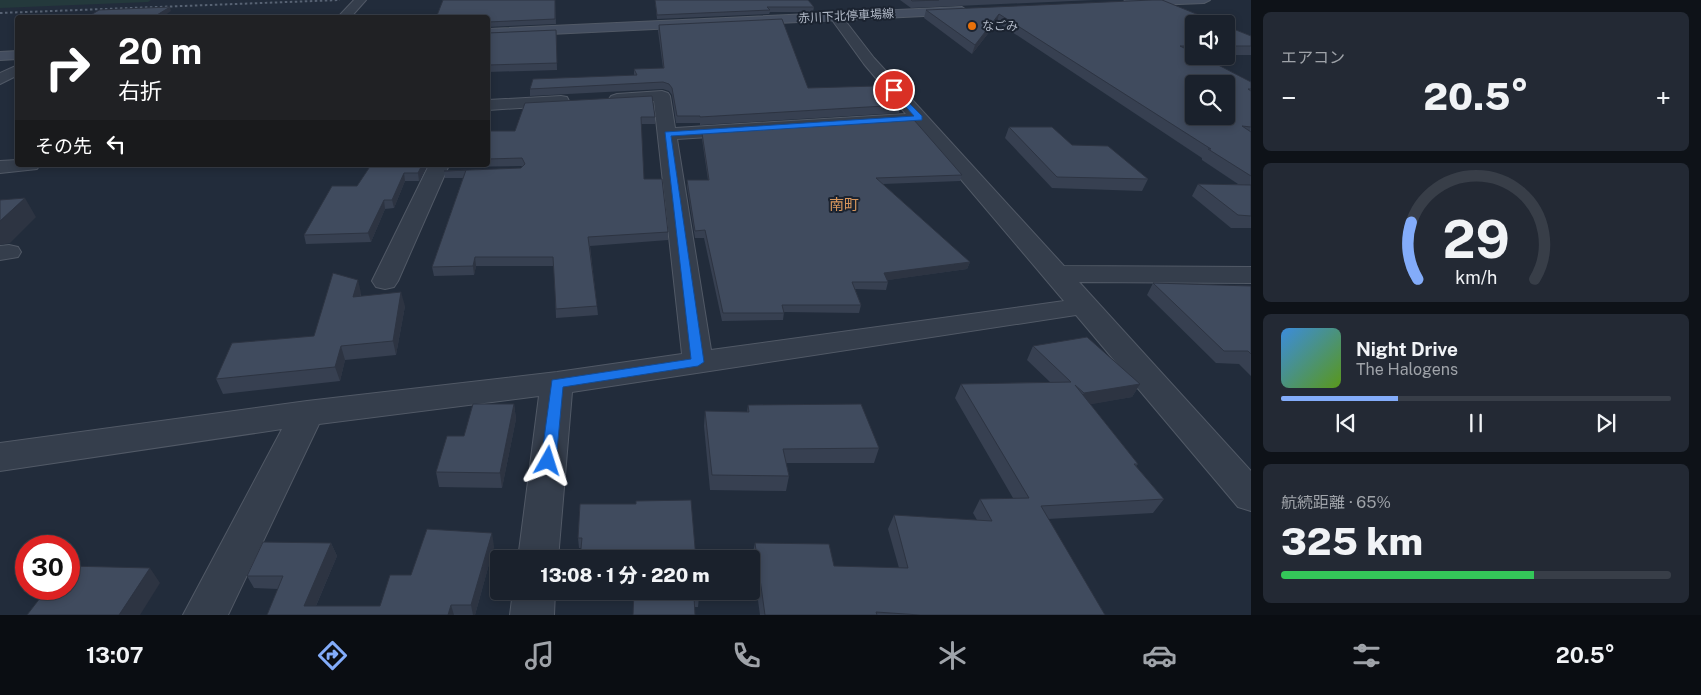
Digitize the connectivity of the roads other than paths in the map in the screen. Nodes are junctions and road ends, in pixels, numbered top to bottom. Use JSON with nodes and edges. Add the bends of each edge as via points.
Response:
{"nodes":[{"id":1,"x":360,"y":0,"type":"edge"},
{"id":2,"x":1204,"y":0,"type":"edge"},
{"id":3,"x":1159,"y":2,"type":"junction"},
{"id":4,"x":1118,"y":4,"type":"edge"},
{"id":5,"x":970,"y":11,"type":"edge"},
{"id":6,"x":1185,"y":13,"type":"edge"},
{"id":7,"x":346,"y":15,"type":"edge"},
{"id":8,"x":836,"y":17,"type":"junction"},
{"id":9,"x":490,"y":33,"type":"edge"},
{"id":10,"x":15,"y":55,"type":"edge"},
{"id":11,"x":0,"y":56,"type":"edge"},
{"id":12,"x":15,"y":71,"type":"edge"},
{"id":13,"x":0,"y":79,"type":"edge"},
{"id":14,"x":604,"y":99,"type":"edge"},
{"id":15,"x":575,"y":101,"type":"edge"},
{"id":16,"x":490,"y":105,"type":"edge"},
{"id":17,"x":920,"y":118,"type":"junction"},
{"id":18,"x":667,"y":134,"type":"junction"},
{"id":19,"x":15,"y":166,"type":"edge"},
{"id":20,"x":0,"y":167,"type":"edge"},
{"id":21,"x":438,"y":167,"type":"edge"},
{"id":22,"x":1055,"y":274,"type":"junction"},
{"id":23,"x":1251,"y":275,"type":"edge"},
{"id":24,"x":385,"y":281,"type":"dead end"},
{"id":25,"x":1083,"y":306,"type":"junction"},
{"id":26,"x":698,"y":362,"type":"junction"},
{"id":27,"x":557,"y":383,"type":"junction"},
{"id":28,"x":307,"y":413,"type":"junction"},
{"id":29,"x":0,"y":457,"type":"edge"},
{"id":30,"x":1251,"y":496,"type":"edge"},
{"id":31,"x":539,"y":550,"type":"edge"},
{"id":32,"x":533,"y":600,"type":"edge"},
{"id":33,"x":205,"y":615,"type":"edge"},
{"id":34,"x":532,"y":615,"type":"edge"}],
"edges":[{"from":1,"to":7,"type":"street"},
{"from":2,"to":3,"type":"main road"},
{"from":3,"to":4,"type":"main road"},
{"from":3,"to":6,"type":"street"},
{"from":5,"to":8,"type":"main road","name":"赤川下北停車場線"},
{"from":8,"to":9,"type":"main road","name":"赤川下北停車場線"},
{"from":8,"to":17,"type":"street","via":[[869,61]]},
{"from":10,"to":11,"type":"main road"},
{"from":12,"to":13,"type":"street"},
{"from":14,"to":18,"type":"street","via":[[662,96]]},
{"from":15,"to":16,"type":"street"},
{"from":17,"to":18,"type":"street"},
{"from":17,"to":22,"type":"street"},
{"from":18,"to":26,"type":"street"},
{"from":19,"to":20,"type":"street"},
{"from":21,"to":24,"type":"street"},
{"from":22,"to":23,"type":"street"},
{"from":22,"to":25,"type":"street"},
{"from":25,"to":26,"type":"street"},
{"from":25,"to":30,"type":"street"},
{"from":26,"to":27,"type":"street"},
{"from":27,"to":28,"type":"street"},
{"from":27,"to":31,"type":"street"},
{"from":28,"to":29,"type":"street"},
{"from":28,"to":33,"type":"street"},
{"from":32,"to":34,"type":"street"}]}
